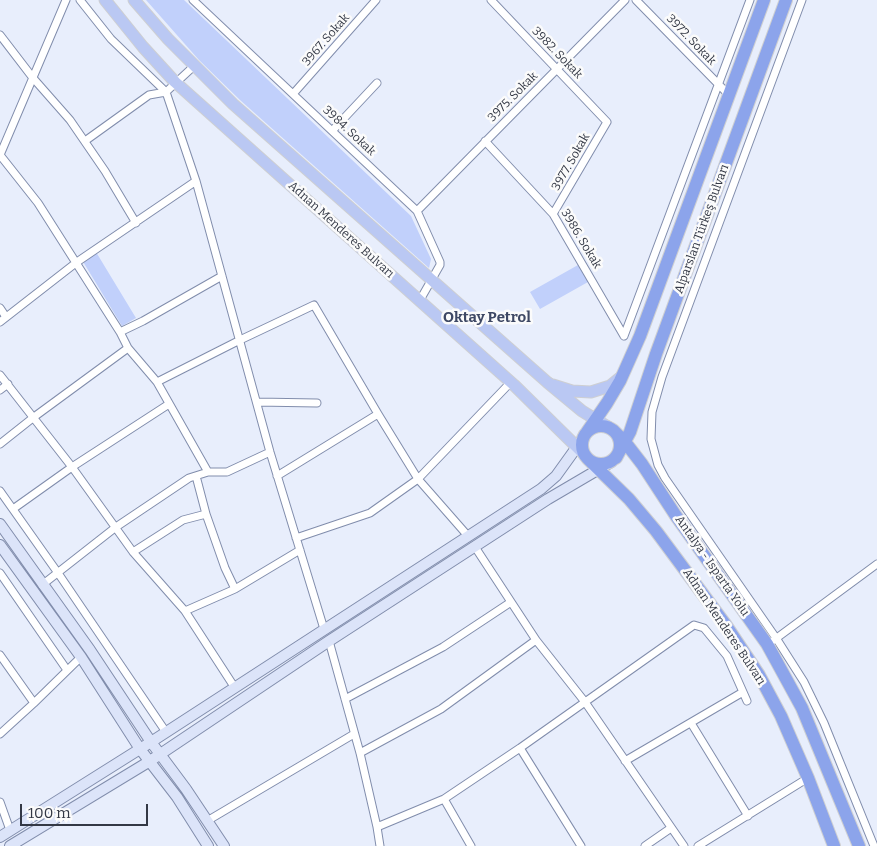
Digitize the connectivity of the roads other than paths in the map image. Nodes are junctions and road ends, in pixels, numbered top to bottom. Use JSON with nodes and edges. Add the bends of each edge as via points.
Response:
{"nodes":[{"id":1,"x":66,"y":0,"type":"edge"},
{"id":2,"x":80,"y":0,"type":"edge"},
{"id":3,"x":105,"y":0,"type":"edge"},
{"id":4,"x":134,"y":0,"type":"edge"},
{"id":5,"x":193,"y":0,"type":"edge"},
{"id":6,"x":376,"y":0,"type":"edge"},
{"id":7,"x":490,"y":0,"type":"edge"},
{"id":8,"x":625,"y":0,"type":"edge"},
{"id":9,"x":636,"y":0,"type":"edge"},
{"id":10,"x":750,"y":0,"type":"edge"},
{"id":11,"x":764,"y":0,"type":"edge"},
{"id":12,"x":786,"y":0,"type":"edge"},
{"id":13,"x":802,"y":0,"type":"edge"},
{"id":14,"x":0,"y":35,"type":"edge"},
{"id":15,"x":194,"y":66,"type":"junction"},
{"id":16,"x":557,"y":69,"type":"junction"},
{"id":17,"x":33,"y":78,"type":"junction"},
{"id":18,"x":176,"y":83,"type":"junction"},
{"id":19,"x":377,"y":83,"type":"dead end"},
{"id":20,"x":719,"y":84,"type":"junction"},
{"id":21,"x":166,"y":92,"type":"junction"},
{"id":22,"x":293,"y":94,"type":"junction"},
{"id":23,"x":729,"y":95,"type":"junction"},
{"id":24,"x":607,"y":122,"type":"joint"},
{"id":25,"x":332,"y":131,"type":"junction"},
{"id":26,"x":84,"y":141,"type":"junction"},
{"id":27,"x":485,"y":141,"type":"junction"},
{"id":28,"x":0,"y":155,"type":"edge"},
{"id":29,"x":196,"y":181,"type":"junction"},
{"id":30,"x":417,"y":211,"type":"junction"},
{"id":31,"x":554,"y":214,"type":"junction"},
{"id":32,"x":136,"y":223,"type":"junction"},
{"id":33,"x":77,"y":262,"type":"junction"},
{"id":34,"x":222,"y":276,"type":"junction"},
{"id":35,"x":432,"y":280,"type":"junction"},
{"id":36,"x":420,"y":300,"type":"junction"},
{"id":37,"x":0,"y":308,"type":"edge"},
{"id":38,"x":3,"y":320,"type":"edge"},
{"id":39,"x":665,"y":330,"type":"junction"},
{"id":40,"x":120,"y":332,"type":"junction"},
{"id":41,"x":678,"y":335,"type":"junction"},
{"id":42,"x":240,"y":340,"type":"junction"},
{"id":43,"x":128,"y":348,"type":"junction"},
{"id":44,"x":0,"y":375,"type":"edge"},
{"id":45,"x":623,"y":376,"type":"junction"},
{"id":46,"x":157,"y":382,"type":"junction"},
{"id":47,"x":511,"y":382,"type":"junction"},
{"id":48,"x":8,"y":384,"type":"junction"},
{"id":49,"x":550,"y":384,"type":"junction"},
{"id":50,"x":0,"y":390,"type":"edge"},
{"id":51,"x":257,"y":402,"type":"junction"},
{"id":52,"x":317,"y":403,"type":"dead end"},
{"id":53,"x":169,"y":404,"type":"junction"},
{"id":54,"x":378,"y":414,"type":"junction"},
{"id":55,"x":34,"y":417,"type":"junction"},
{"id":56,"x":596,"y":420,"type":"junction"},
{"id":57,"x":611,"y":429,"type":"junction"},
{"id":58,"x":625,"y":442,"type":"junction"},
{"id":59,"x":0,"y":444,"type":"edge"},
{"id":60,"x":584,"y":446,"type":"junction"},
{"id":61,"x":270,"y":452,"type":"junction"},
{"id":62,"x":614,"y":460,"type":"junction"},
{"id":63,"x":72,"y":467,"type":"junction"},
{"id":64,"x":599,"y":469,"type":"junction"},
{"id":65,"x":208,"y":472,"type":"junction"},
{"id":66,"x":196,"y":476,"type":"junction"},
{"id":67,"x":277,"y":476,"type":"junction"},
{"id":68,"x":418,"y":479,"type":"junction"},
{"id":69,"x":0,"y":491,"type":"edge"},
{"id":70,"x":13,"y":509,"type":"junction"},
{"id":71,"x":206,"y":514,"type":"junction"},
{"id":72,"x":0,"y":524,"type":"edge"},
{"id":73,"x":116,"y":527,"type":"junction"},
{"id":74,"x":468,"y":536,"type":"junction"},
{"id":75,"x":296,"y":538,"type":"junction"},
{"id":76,"x":0,"y":544,"type":"edge"},
{"id":77,"x":475,"y":547,"type":"junction"},
{"id":78,"x":300,"y":550,"type":"junction"},
{"id":79,"x":133,"y":552,"type":"junction"},
{"id":80,"x":877,"y":564,"type":"edge"},
{"id":81,"x":14,"y":565,"type":"junction"},
{"id":82,"x":58,"y":573,"type":"junction"},
{"id":83,"x":0,"y":574,"type":"edge"},
{"id":84,"x":42,"y":585,"type":"junction"},
{"id":85,"x":234,"y":589,"type":"junction"},
{"id":86,"x":511,"y":602,"type":"junction"},
{"id":87,"x":185,"y":611,"type":"junction"},
{"id":88,"x":324,"y":629,"type":"junction"},
{"id":89,"x":536,"y":640,"type":"junction"},
{"id":90,"x":329,"y":641,"type":"junction"},
{"id":91,"x":772,"y":641,"type":"junction"},
{"id":92,"x":0,"y":655,"type":"edge"},
{"id":93,"x":81,"y":656,"type":"junction"},
{"id":94,"x":67,"y":670,"type":"junction"},
{"id":95,"x":235,"y":688,"type":"junction"},
{"id":96,"x":743,"y":692,"type":"junction"},
{"id":97,"x":345,"y":700,"type":"junction"},
{"id":98,"x":747,"y":701,"type":"dead end"},
{"id":99,"x":585,"y":702,"type":"junction"},
{"id":100,"x":34,"y":703,"type":"junction"},
{"id":101,"x":691,"y":723,"type":"junction"},
{"id":102,"x":166,"y":732,"type":"junction"},
{"id":103,"x":0,"y":734,"type":"edge"},
{"id":104,"x":354,"y":734,"type":"junction"},
{"id":105,"x":151,"y":742,"type":"junction"},
{"id":106,"x":520,"y":748,"type":"junction"},
{"id":107,"x":140,"y":749,"type":"junction"},
{"id":108,"x":360,"y":753,"type":"junction"},
{"id":109,"x":160,"y":754,"type":"junction"},
{"id":110,"x":150,"y":761,"type":"junction"},
{"id":111,"x":625,"y":761,"type":"junction"},
{"id":112,"x":808,"y":778,"type":"junction"},
{"id":113,"x":444,"y":799,"type":"junction"},
{"id":114,"x":0,"y":802,"type":"edge"},
{"id":115,"x":748,"y":816,"type":"junction"},
{"id":116,"x":207,"y":821,"type":"junction"},
{"id":117,"x":377,"y":828,"type":"junction"},
{"id":118,"x":671,"y":828,"type":"junction"},
{"id":119,"x":10,"y":830,"type":"junction"},
{"id":120,"x":0,"y":837,"type":"edge"},
{"id":121,"x":10,"y":846,"type":"edge"},
{"id":122,"x":208,"y":846,"type":"edge"},
{"id":123,"x":224,"y":846,"type":"edge"},
{"id":124,"x":380,"y":846,"type":"edge"},
{"id":125,"x":471,"y":846,"type":"edge"},
{"id":126,"x":581,"y":846,"type":"edge"},
{"id":127,"x":645,"y":846,"type":"edge"},
{"id":128,"x":684,"y":846,"type":"edge"},
{"id":129,"x":698,"y":846,"type":"edge"},
{"id":130,"x":834,"y":846,"type":"edge"},
{"id":131,"x":859,"y":846,"type":"edge"},
{"id":132,"x":874,"y":846,"type":"edge"}],
"edges":[{"from":1,"to":17,"type":"street"},
{"from":2,"to":21,"type":"street","via":[[111,39]]},
{"from":3,"to":18,"type":"main road","name":"Adnan Menderes Bulvarı"},
{"from":4,"to":15,"type":"main road","name":"Adnan Menderes Bulvarı"},
{"from":5,"to":22,"type":"street","name":"3984. Sokak"},
{"from":6,"to":22,"type":"street","name":"3967. Sokak"},
{"from":7,"to":16,"type":"street","name":"3982. Sokak"},
{"from":8,"to":16,"type":"street","name":"3975. Sokak"},
{"from":9,"to":20,"type":"street","name":"3972. Sokak"},
{"from":10,"to":20,"type":"street"},
{"from":11,"to":23,"type":"highway","name":"Alparslan Türkeş Bulvarı"},
{"from":12,"to":39,"type":"highway","name":"Alparslan Türkeş Bulvarı"},
{"from":13,"to":41,"type":"street"},
{"from":14,"to":17,"type":"street"},
{"from":15,"to":18,"type":"street"},
{"from":15,"to":35,"type":"main road","name":"Adnan Menderes Bulvarı"},
{"from":16,"to":24,"type":"street","name":"3982. Sokak"},
{"from":16,"to":27,"type":"street","name":"3975. Sokak"},
{"from":17,"to":26,"type":"street"},
{"from":17,"to":28,"type":"street"},
{"from":18,"to":21,"type":"street"},
{"from":18,"to":36,"type":"main road","name":"Adnan Menderes Bulvarı"},
{"from":19,"to":25,"type":"street"},
{"from":20,"to":23,"type":"street","name":"3972. Sokak"},
{"from":20,"to":31,"type":"street","name":"3986. Sokak","via":[[624,336]]},
{"from":21,"to":26,"type":"street","via":[[149,95]]},
{"from":21,"to":29,"type":"street"},
{"from":22,"to":25,"type":"street","name":"3984. Sokak"},
{"from":23,"to":45,"type":"highway","name":"Alparslan Türkeş Bulvarı"},
{"from":24,"to":31,"type":"street","name":"3977. Sokak"},
{"from":25,"to":30,"type":"street","name":"3984. Sokak"},
{"from":26,"to":32,"type":"street"},
{"from":27,"to":30,"type":"street","name":"3975. Sokak"},
{"from":27,"to":31,"type":"street","name":"3986. Sokak"},
{"from":28,"to":33,"type":"street","via":[[38,203]]},
{"from":29,"to":32,"type":"street"},
{"from":29,"to":34,"type":"street"},
{"from":30,"to":35,"type":"street","name":"3984. Sokak","via":[[440,262]]},
{"from":32,"to":33,"type":"street"},
{"from":33,"to":38,"type":"street"},
{"from":33,"to":40,"type":"street"},
{"from":34,"to":40,"type":"street"},
{"from":34,"to":42,"type":"street"},
{"from":35,"to":36,"type":"street","name":"3984. Sokak"},
{"from":35,"to":49,"type":"main road","name":"Adnan Menderes Bulvarı"},
{"from":36,"to":47,"type":"main road","name":"Adnan Menderes Bulvarı"},
{"from":37,"to":38,"type":"street"},
{"from":39,"to":41,"type":"street"},
{"from":39,"to":58,"type":"highway","name":"Alparslan Türkeş Bulvarı"},
{"from":40,"to":43,"type":"street"},
{"from":41,"to":91,"type":"street","via":[[655,398],[651,425],[653,452],[665,478]]},
{"from":42,"to":46,"type":"street"},
{"from":42,"to":51,"type":"street"},
{"from":42,"to":54,"type":"street","via":[[314,305]]},
{"from":43,"to":46,"type":"street"},
{"from":43,"to":55,"type":"street"},
{"from":44,"to":48,"type":"street"},
{"from":45,"to":49,"type":"main road","via":[[610,386],[591,392],[572,391]]},
{"from":45,"to":56,"type":"highway","name":"Alparslan Türkeş Bulvarı"},
{"from":46,"to":53,"type":"street"},
{"from":47,"to":60,"type":"main road","name":"Adnan Menderes Bulvarı"},
{"from":47,"to":68,"type":"street"},
{"from":48,"to":50,"type":"street"},
{"from":48,"to":55,"type":"street"},
{"from":49,"to":56,"type":"main road","name":"Adnan Menderes Bulvarı"},
{"from":51,"to":52,"type":"street"},
{"from":51,"to":61,"type":"street"},
{"from":53,"to":63,"type":"street"},
{"from":53,"to":65,"type":"street"},
{"from":54,"to":67,"type":"street"},
{"from":54,"to":68,"type":"street"},
{"from":55,"to":59,"type":"street"},
{"from":55,"to":63,"type":"street"},
{"from":56,"to":57,"type":"main road","name":"Adnan Menderes Bulvarı"},
{"from":56,"to":60,"type":"highway","name":"Alparslan Türkeş Bulvarı"},
{"from":57,"to":58,"type":"highway","name":"Antalya - Isparta Yolu"},
{"from":57,"to":60,"type":"highway","via":[[597,426]]},
{"from":57,"to":62,"type":"highway","via":[[620,440]]},
{"from":58,"to":62,"type":"highway","name":"Alparslan Türkeş Bulvarı"},
{"from":58,"to":91,"type":"highway","name":"Antalya - Isparta Yolu"},
{"from":60,"to":62,"type":"highway","via":[[599,464]]},
{"from":60,"to":64,"type":"highway","name":"Adnan Menderes Bulvarı"},
{"from":60,"to":74,"type":"main road","via":[[549,482]]},
{"from":61,"to":65,"type":"street","via":[[227,472]]},
{"from":61,"to":67,"type":"street"},
{"from":62,"to":64,"type":"main road"},
{"from":63,"to":70,"type":"street"},
{"from":63,"to":73,"type":"street"},
{"from":64,"to":77,"type":"main road"},
{"from":64,"to":112,"type":"highway","name":"Adnan Menderes Bulvarı","via":[[643,515],[725,624],[759,675]]},
{"from":65,"to":66,"type":"street"},
{"from":66,"to":71,"type":"street"},
{"from":66,"to":73,"type":"street"},
{"from":67,"to":75,"type":"street"},
{"from":68,"to":74,"type":"street"},
{"from":68,"to":75,"type":"street","via":[[370,513]]},
{"from":69,"to":70,"type":"street"},
{"from":70,"to":82,"type":"street"},
{"from":71,"to":79,"type":"street","via":[[184,520]]},
{"from":71,"to":85,"type":"street"},
{"from":72,"to":84,"type":"main road"},
{"from":73,"to":79,"type":"street"},
{"from":73,"to":82,"type":"street"},
{"from":74,"to":88,"type":"main road"},
{"from":75,"to":78,"type":"street"},
{"from":76,"to":81,"type":"main road"},
{"from":77,"to":86,"type":"street"},
{"from":77,"to":90,"type":"main road"},
{"from":78,"to":85,"type":"street"},
{"from":78,"to":88,"type":"street"},
{"from":79,"to":87,"type":"street"},
{"from":80,"to":91,"type":"street"},
{"from":81,"to":83,"type":"street"},
{"from":81,"to":93,"type":"main road"},
{"from":82,"to":84,"type":"street"},
{"from":82,"to":102,"type":"street"},
{"from":83,"to":94,"type":"street"},
{"from":84,"to":105,"type":"main road"},
{"from":85,"to":87,"type":"street"},
{"from":86,"to":89,"type":"street"},
{"from":86,"to":97,"type":"street","via":[[443,647]]},
{"from":87,"to":95,"type":"street"},
{"from":88,"to":90,"type":"main road"},
{"from":88,"to":95,"type":"main road"},
{"from":89,"to":99,"type":"street"},
{"from":89,"to":108,"type":"street","via":[[441,709]]},
{"from":90,"to":97,"type":"street"},
{"from":90,"to":109,"type":"main road"},
{"from":91,"to":131,"type":"highway","name":"Antalya - Isparta Yolu"},
{"from":91,"to":132,"type":"street","via":[[804,682]]},
{"from":92,"to":100,"type":"street"},
{"from":93,"to":94,"type":"street"},
{"from":93,"to":107,"type":"main road"},
{"from":94,"to":100,"type":"street"},
{"from":95,"to":102,"type":"main road"},
{"from":96,"to":98,"type":"street"},
{"from":96,"to":99,"type":"street","via":[[727,656],[704,628],[694,625]]},
{"from":96,"to":101,"type":"street"},
{"from":97,"to":104,"type":"street"},
{"from":99,"to":106,"type":"street"},
{"from":99,"to":111,"type":"street"},
{"from":100,"to":103,"type":"street"},
{"from":101,"to":111,"type":"street"},
{"from":101,"to":115,"type":"street"},
{"from":102,"to":105,"type":"main road"},
{"from":104,"to":108,"type":"street"},
{"from":104,"to":116,"type":"street"},
{"from":105,"to":107,"type":"main road"},
{"from":105,"to":109,"type":"main road"},
{"from":106,"to":113,"type":"street"},
{"from":106,"to":126,"type":"street"},
{"from":107,"to":110,"type":"main road"},
{"from":107,"to":119,"type":"main road"},
{"from":108,"to":117,"type":"street"},
{"from":109,"to":110,"type":"main road"},
{"from":109,"to":116,"type":"main road"},
{"from":110,"to":121,"type":"main road"},
{"from":110,"to":122,"type":"main road"},
{"from":111,"to":118,"type":"street"},
{"from":112,"to":115,"type":"street"},
{"from":112,"to":130,"type":"highway","name":"Adnan Menderes Bulvarı"},
{"from":113,"to":117,"type":"street"},
{"from":113,"to":125,"type":"street"},
{"from":114,"to":119,"type":"street"},
{"from":115,"to":129,"type":"street"},
{"from":116,"to":123,"type":"main road"},
{"from":117,"to":124,"type":"street"},
{"from":118,"to":127,"type":"street"},
{"from":118,"to":128,"type":"street"},
{"from":119,"to":120,"type":"main road"}]}
